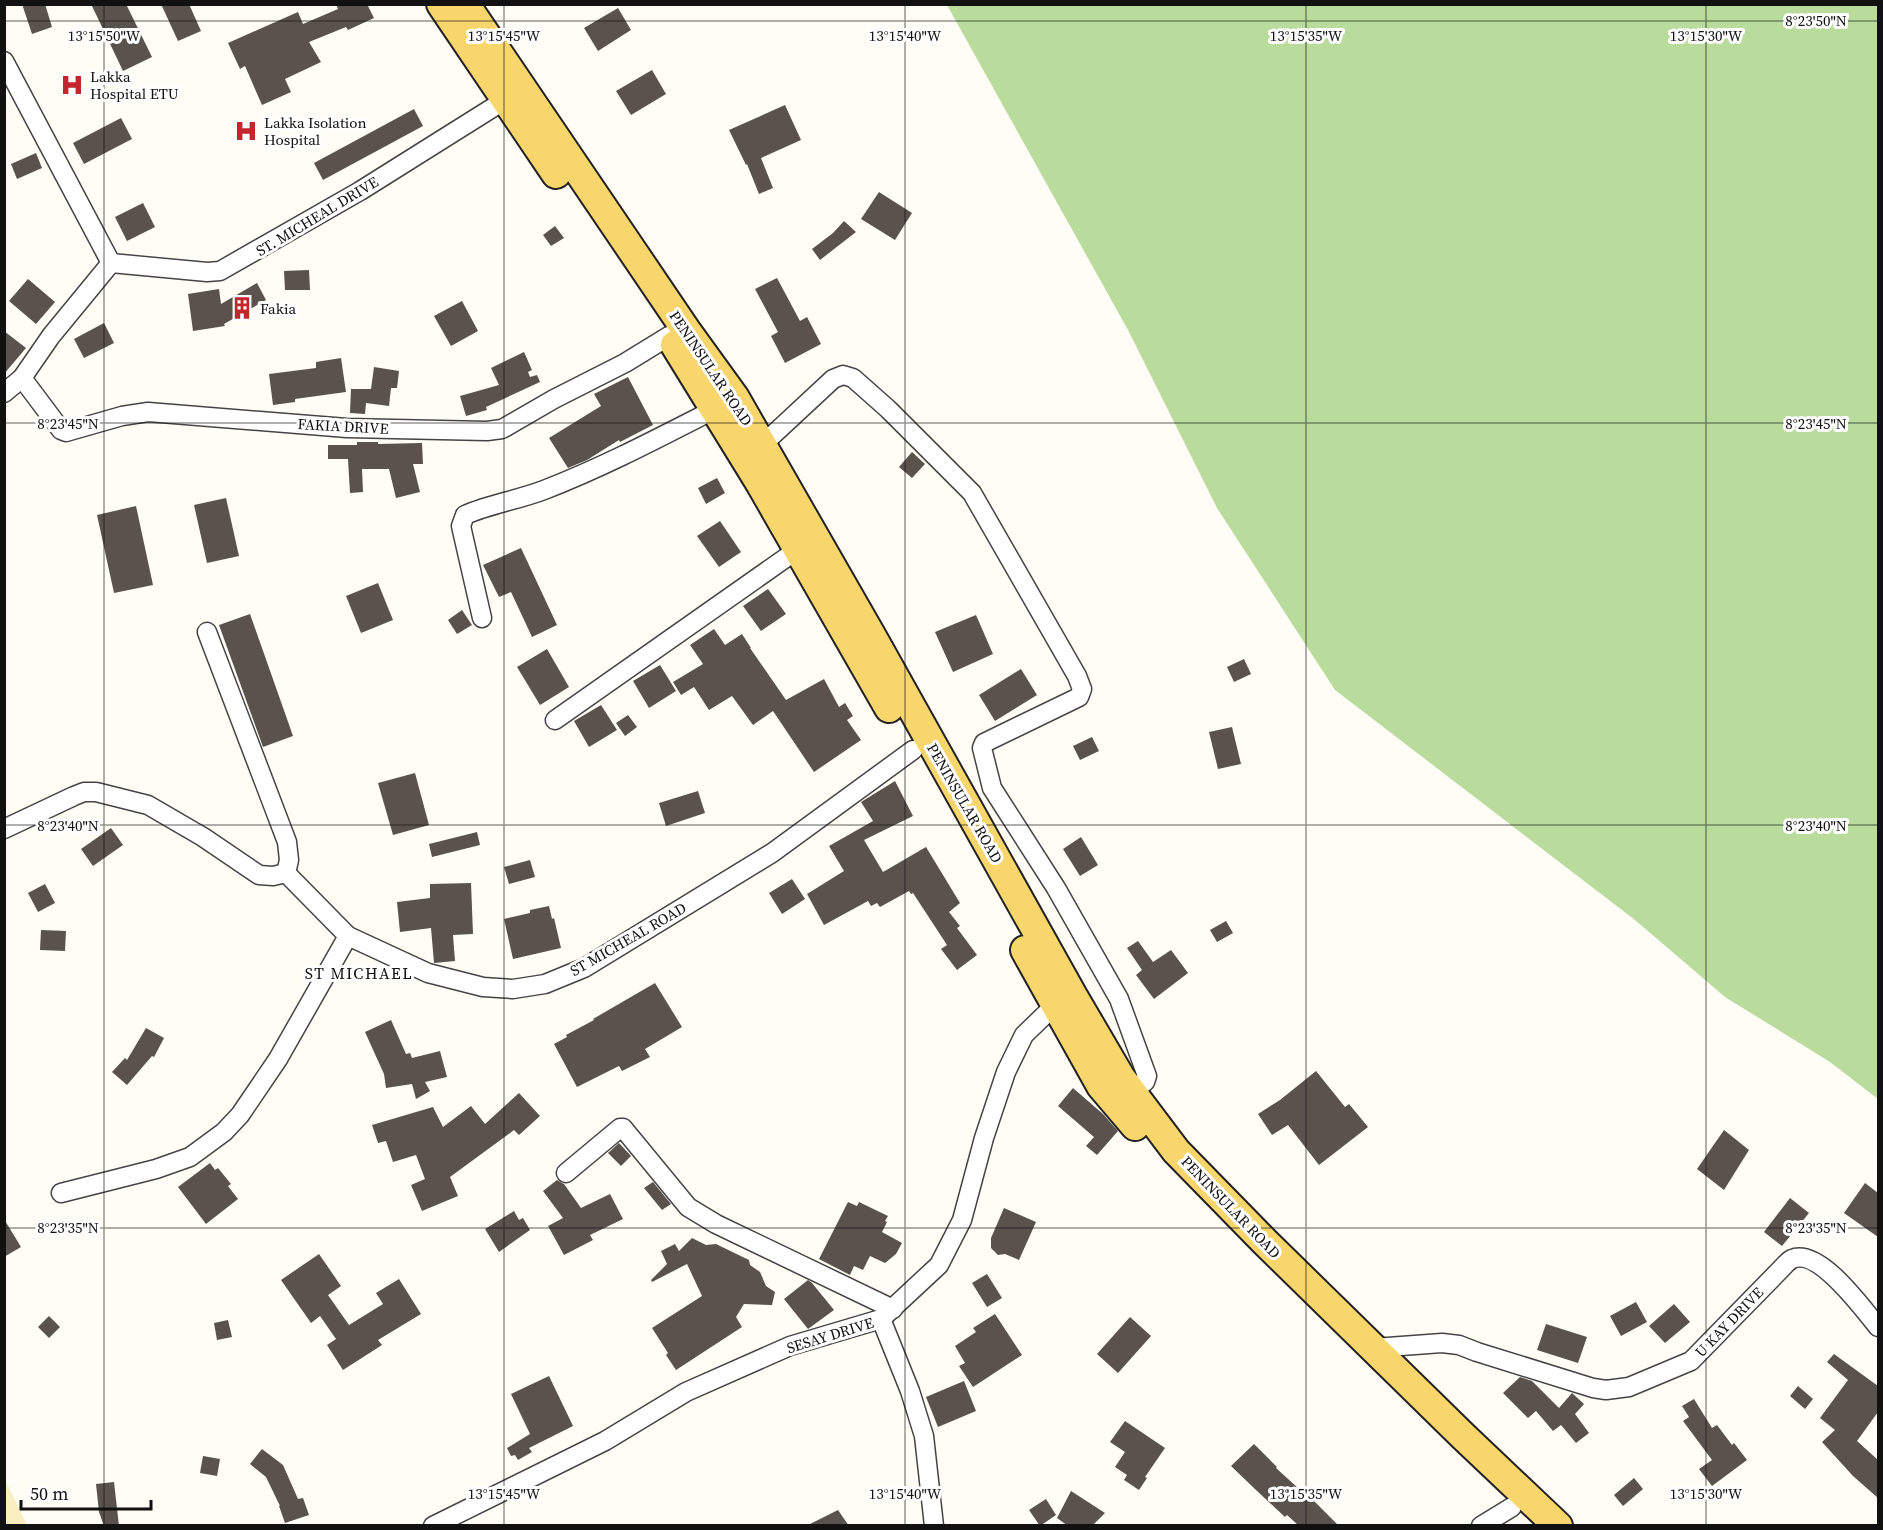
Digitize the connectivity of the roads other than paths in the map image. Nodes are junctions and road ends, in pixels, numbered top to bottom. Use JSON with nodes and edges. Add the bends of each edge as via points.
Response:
{"nodes":[{"id":1,"x":441,"y":4,"type":"edge"},
{"id":2,"x":465,"y":4,"type":"edge"},
{"id":3,"x":4,"y":62,"type":"edge"},
{"id":4,"x":505,"y":100,"type":"junction"},
{"id":5,"x":111,"y":263,"type":"junction"},
{"id":6,"x":669,"y":336,"type":"junction"},
{"id":7,"x":22,"y":378,"type":"junction"},
{"id":8,"x":4,"y":393,"type":"edge"},
{"id":9,"x":725,"y":403,"type":"junction"},
{"id":10,"x":762,"y":445,"type":"junction"},
{"id":11,"x":797,"y":550,"type":"junction"},
{"id":12,"x":482,"y":618,"type":"dead end"},
{"id":13,"x":207,"y":632,"type":"dead end"},
{"id":14,"x":555,"y":720,"type":"dead end"},
{"id":15,"x":913,"y":750,"type":"junction"},
{"id":16,"x":4,"y":829,"type":"edge"},
{"id":17,"x":286,"y":873,"type":"junction"},
{"id":18,"x":348,"y":936,"type":"junction"},
{"id":19,"x":1064,"y":1001,"type":"junction"},
{"id":20,"x":1131,"y":1092,"type":"junction"},
{"id":21,"x":566,"y":1173,"type":"dead end"},
{"id":22,"x":61,"y":1193,"type":"dead end"},
{"id":23,"x":887,"y":1314,"type":"junction"},
{"id":24,"x":1878,"y":1327,"type":"edge"},
{"id":25,"x":1374,"y":1348,"type":"junction"},
{"id":26,"x":1521,"y":1516,"type":"edge"},
{"id":27,"x":433,"y":1526,"type":"edge"},
{"id":28,"x":934,"y":1526,"type":"edge"},
{"id":29,"x":1480,"y":1526,"type":"edge"},
{"id":30,"x":1558,"y":1526,"type":"edge"}],
"edges":[{"from":1,"to":4,"type":"main road","name":"PENINSULAR ROAD"},
{"from":2,"to":9,"type":"main road","name":"PENINSULAR ROAD","via":[[681,324]]},
{"from":3,"to":5,"type":"street"},
{"from":4,"to":5,"type":"street","name":"ST. MICHEAL DRIVE","via":[[360,191],[220,271]]},
{"from":4,"to":6,"type":"main road","name":"PENINSULAR ROAD"},
{"from":5,"to":7,"type":"street"},
{"from":6,"to":7,"type":"street","name":"FAKIA DRIVE","via":[[502,429],[487,431],[347,428],[148,412],[66,432]]},
{"from":6,"to":9,"type":"main road","name":"PENINSULAR ROAD"},
{"from":7,"to":8,"type":"street"},
{"from":9,"to":10,"type":"main road","name":"PENINSULAR ROAD"},
{"from":9,"to":11,"type":"main road","name":"PENINSULAR ROAD","via":[[760,483]]},
{"from":9,"to":12,"type":"street","via":[[574,477],[465,515],[461,526]]},
{"from":10,"to":19,"type":"main road","name":"PENINSULAR ROAD","via":[[871,635]]},
{"from":10,"to":20,"type":"street","via":[[833,379],[843,375],[854,378],[972,493],[1054,635],[1082,689],[1079,697],[984,743],[983,753],[992,788],[1056,888],[1119,999],[1147,1076]]},
{"from":11,"to":14,"type":"street"},
{"from":11,"to":15,"type":"main road","name":"PENINSULAR ROAD"},
{"from":13,"to":17,"type":"street","via":[[287,842]]},
{"from":15,"to":18,"type":"street","name":"ST MICHEAL ROAD","via":[[772,853],[584,968],[545,984],[513,989],[483,987],[428,973]]},
{"from":15,"to":19,"type":"main road","name":"PENINSULAR ROAD"},
{"from":16,"to":17,"type":"street","via":[[74,796],[96,792],[148,805],[259,874]]},
{"from":17,"to":18,"type":"street","name":"ST MICHEAL ROAD"},
{"from":18,"to":22,"type":"street","via":[[278,1059],[224,1132],[190,1157]]},
{"from":19,"to":20,"type":"main road","name":"PENINSULAR ROAD"},
{"from":19,"to":23,"type":"street","name":"SESAY DRIVE","via":[[1024,1035],[1006,1072],[962,1220],[939,1265]]},
{"from":19,"to":26,"type":"main road","name":"PENINSULAR ROAD","via":[[1101,1086],[1166,1165],[1249,1254]]},
{"from":20,"to":25,"type":"main road","name":"PENINSULAR ROAD","via":[[1176,1150]]},
{"from":21,"to":23,"type":"street","via":[[623,1128],[688,1207]]},
{"from":23,"to":27,"type":"street","name":"SESAY DRIVE","via":[[790,1346],[686,1392],[605,1441]]},
{"from":23,"to":28,"type":"street","via":[[924,1436]]},
{"from":24,"to":25,"type":"street","name":"U KAY DRIVE","via":[[1821,1265],[1804,1258],[1792,1259],[1781,1269],[1691,1361],[1629,1387],[1593,1388],[1459,1345]]},
{"from":25,"to":30,"type":"main road","name":"PENINSULAR ROAD"},
{"from":26,"to":29,"type":"street"}]}
